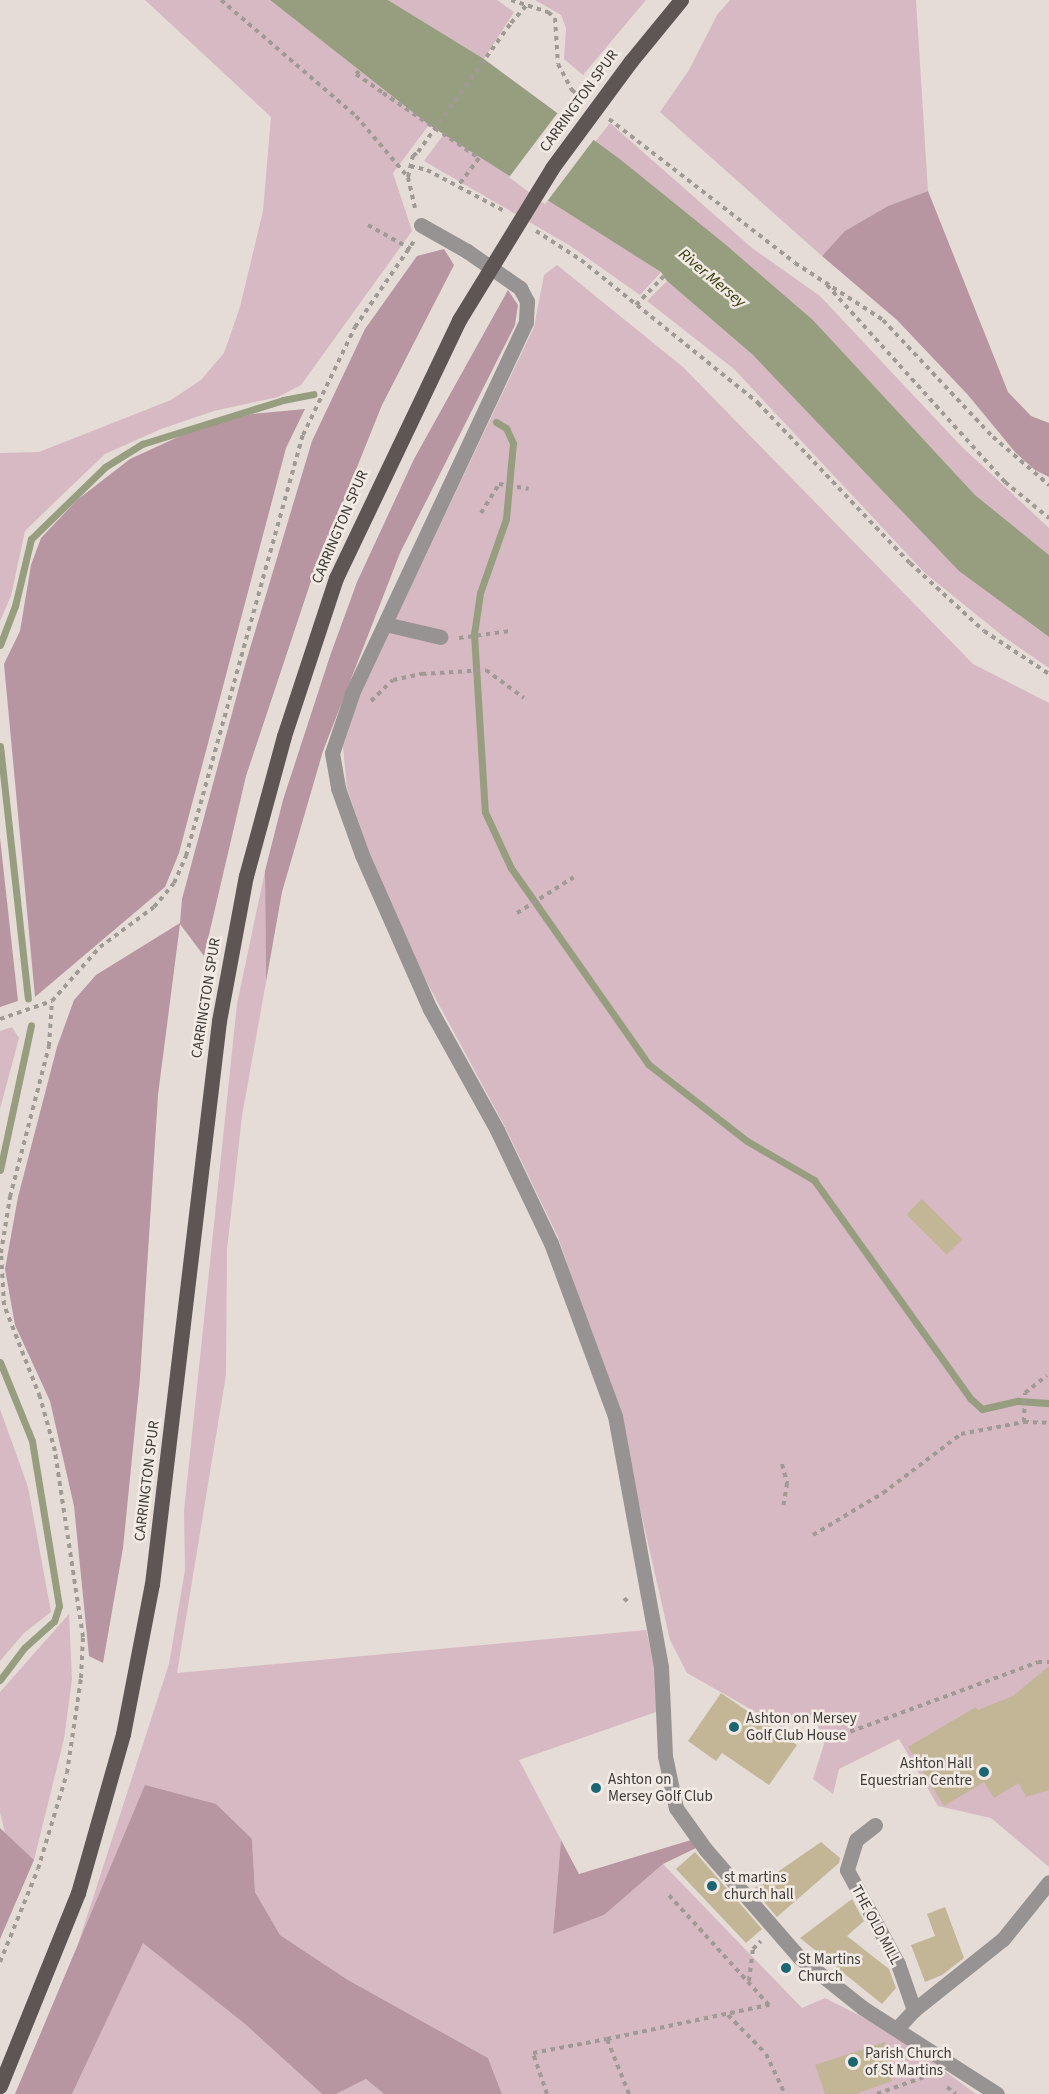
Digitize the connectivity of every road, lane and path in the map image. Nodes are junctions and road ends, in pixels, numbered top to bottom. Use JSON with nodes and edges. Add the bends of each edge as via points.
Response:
{"nodes":[{"id":1,"x":220,"y":0,"type":"edge"},
{"id":2,"x":511,"y":0,"type":"edge"},
{"id":3,"x":681,"y":0,"type":"edge"},
{"id":4,"x":526,"y":6,"type":"junction"},
{"id":5,"x":359,"y":71,"type":"dead end"},
{"id":6,"x":589,"y":103,"type":"dead end"},
{"id":7,"x":607,"y":117,"type":"dead end"},
{"id":8,"x":412,"y":161,"type":"junction"},
{"id":9,"x":408,"y":177,"type":"junction"},
{"id":10,"x":368,"y":225,"type":"dead end"},
{"id":11,"x":421,"y":225,"type":"junction"},
{"id":12,"x":411,"y":249,"type":"junction"},
{"id":13,"x":581,"y":260,"type":"dead end"},
{"id":14,"x":664,"y":276,"type":"dead end"},
{"id":15,"x":825,"y":282,"type":"junction"},
{"id":16,"x":636,"y":305,"type":"junction"},
{"id":17,"x":1049,"y":485,"type":"edge"},
{"id":18,"x":529,"y":489,"type":"dead end"},
{"id":19,"x":481,"y":513,"type":"dead end"},
{"id":20,"x":1049,"y":518,"type":"edge"},
{"id":21,"x":385,"y":624,"type":"junction"},
{"id":22,"x":511,"y":631,"type":"dead end"},
{"id":23,"x":441,"y":637,"type":"dead end"},
{"id":24,"x":465,"y":638,"type":"dead end"},
{"id":25,"x":1049,"y":674,"type":"edge"},
{"id":26,"x":524,"y":698,"type":"dead end"},
{"id":27,"x":367,"y":705,"type":"dead end"},
{"id":28,"x":574,"y":877,"type":"dead end"},
{"id":29,"x":517,"y":913,"type":"dead end"},
{"id":30,"x":52,"y":1001,"type":"junction"},
{"id":31,"x":0,"y":1019,"type":"edge"},
{"id":32,"x":1047,"y":1375,"type":"dead end"},
{"id":33,"x":1024,"y":1422,"type":"junction"},
{"id":34,"x":1049,"y":1423,"type":"edge"},
{"id":35,"x":782,"y":1464,"type":"dead end"},
{"id":36,"x":783,"y":1508,"type":"dead end"},
{"id":37,"x":813,"y":1535,"type":"dead end"},
{"id":38,"x":1049,"y":1662,"type":"edge"},
{"id":39,"x":825,"y":1741,"type":"dead end"},
{"id":40,"x":875,"y":1825,"type":"dead end"},
{"id":41,"x":1049,"y":1882,"type":"edge"},
{"id":42,"x":668,"y":1894,"type":"dead end"},
{"id":43,"x":753,"y":1948,"type":"dead end"},
{"id":44,"x":0,"y":1962,"type":"edge"},
{"id":45,"x":749,"y":1982,"type":"junction"},
{"id":46,"x":914,"y":2010,"type":"junction"},
{"id":47,"x":728,"y":2014,"type":"junction"},
{"id":48,"x":898,"y":2027,"type":"junction"},
{"id":49,"x":607,"y":2039,"type":"junction"},
{"id":50,"x":0,"y":2086,"type":"edge"},
{"id":51,"x":547,"y":2094,"type":"edge"},
{"id":52,"x":629,"y":2094,"type":"edge"},
{"id":53,"x":785,"y":2094,"type":"edge"},
{"id":54,"x":877,"y":2094,"type":"edge"},
{"id":55,"x":956,"y":2094,"type":"edge"},
{"id":56,"x":997,"y":2094,"type":"edge"}],
"edges":[{"from":1,"to":9,"type":"path","via":[[356,116]]},
{"from":2,"to":4,"type":"path"},
{"from":3,"to":50,"type":"main road","name":"CARRINGTON SPUR","bridge":true,"via":[[552,168],[459,320],[336,578],[284,736],[246,876],[219,1021],[152,1584],[125,1722],[78,1893]]},
{"from":4,"to":6,"type":"path","via":[[549,12],[555,18],[558,64],[572,90]]},
{"from":4,"to":8,"type":"path","bridge":true,"via":[[418,152],[418,158]]},
{"from":5,"to":8,"type":"path","via":[[356,74],[382,93],[479,158],[458,186]]},
{"from":7,"to":15,"type":"path"},
{"from":8,"to":9,"type":"path"},
{"from":9,"to":11,"type":"path"},
{"from":10,"to":12,"type":"path"},
{"from":11,"to":12,"type":"path"},
{"from":11,"to":21,"type":"street","via":[[504,275],[525,294],[527,310],[522,332]]},
{"from":12,"to":30,"type":"path","via":[[355,327],[303,435],[186,856],[174,883],[154,907],[100,947]]},
{"from":13,"to":16,"type":"path"},
{"from":14,"to":16,"type":"path"},
{"from":15,"to":17,"type":"path","via":[[883,320],[908,342],[993,437]]},
{"from":15,"to":20,"type":"path","via":[[834,298],[1005,482]]},
{"from":16,"to":25,"type":"path","via":[[758,403],[910,563],[984,631]]},
{"from":18,"to":19,"type":"path","via":[[499,484]]},
{"from":21,"to":23,"type":"street"},
{"from":21,"to":48,"type":"street","via":[[352,694],[332,753],[338,788],[362,855],[426,1000],[497,1130],[577,1305],[615,1416],[666,1706],[665,1756],[676,1808],[706,1851],[799,1957],[855,2002]]},
{"from":22,"to":24,"type":"path"},
{"from":26,"to":27,"type":"path","via":[[486,670],[393,680]]},
{"from":28,"to":29,"type":"path"},
{"from":30,"to":31,"type":"path"},
{"from":30,"to":44,"type":"path","via":[[49,1046],[10,1197],[1,1264],[4,1305],[40,1397],[55,1451],[81,1625],[81,1678],[67,1773],[38,1869]]},
{"from":32,"to":33,"type":"path","via":[[1025,1393]]},
{"from":33,"to":34,"type":"path"},
{"from":33,"to":37,"type":"path","via":[[960,1434],[883,1493]]},
{"from":35,"to":36,"type":"path","via":[[786,1492]]},
{"from":38,"to":39,"type":"path","via":[[1038,1662]]},
{"from":40,"to":46,"type":"street","name":"THE OLD MILL","via":[[856,1840],[847,1870],[898,1964]]},
{"from":41,"to":46,"type":"street","via":[[1003,1939]]},
{"from":42,"to":45,"type":"path"},
{"from":43,"to":45,"type":"path"},
{"from":45,"to":47,"type":"path","via":[[769,2005]]},
{"from":46,"to":48,"type":"street"},
{"from":47,"to":49,"type":"path"},
{"from":47,"to":53,"type":"path","via":[[766,2054]]},
{"from":48,"to":56,"type":"street"},
{"from":49,"to":51,"type":"path","via":[[533,2053]]},
{"from":49,"to":52,"type":"path"},
{"from":54,"to":55,"type":"path","via":[[932,2074]]}]}
